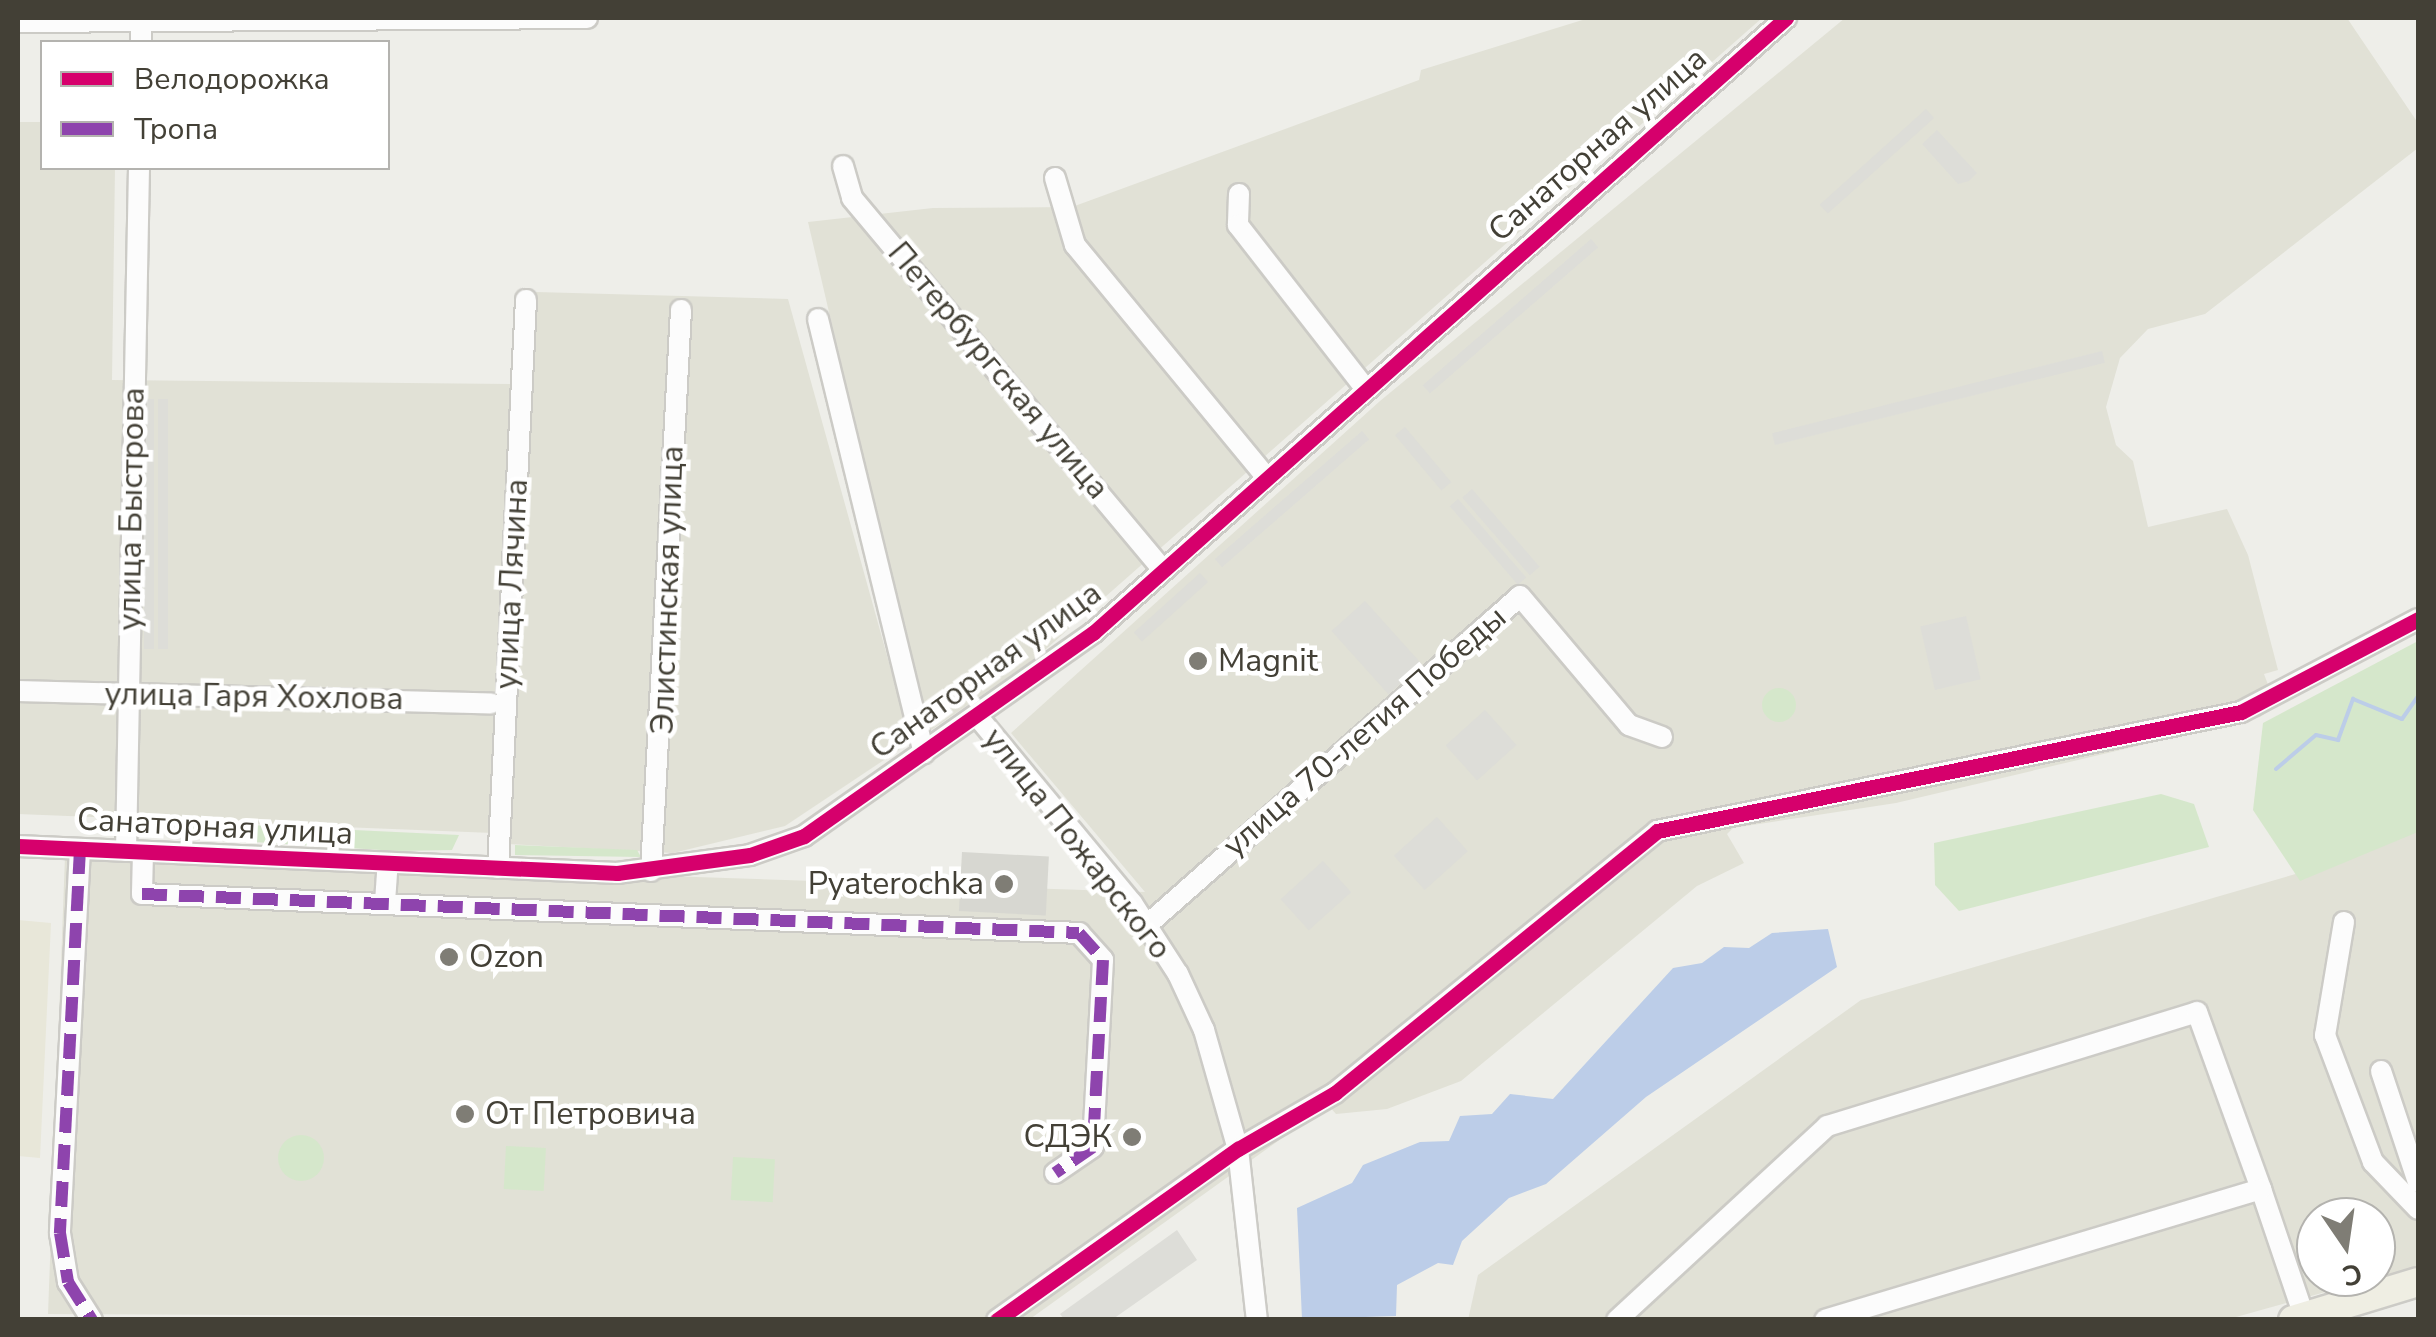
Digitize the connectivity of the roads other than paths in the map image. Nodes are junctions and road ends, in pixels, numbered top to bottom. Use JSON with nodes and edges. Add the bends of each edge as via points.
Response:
{"nodes":[{"id":1,"x":564,"y":18,"type":"edge"},
{"id":2,"x":587,"y":18,"type":"edge"},
{"id":3,"x":1786,"y":18,"type":"edge"},
{"id":4,"x":18,"y":22,"type":"edge"},
{"id":5,"x":141,"y":28,"type":"edge"},
{"id":6,"x":843,"y":166,"type":"dead end"},
{"id":7,"x":138,"y":170,"type":"edge"},
{"id":8,"x":1055,"y":178,"type":"dead end"},
{"id":9,"x":1239,"y":194,"type":"dead end"},
{"id":10,"x":526,"y":300,"type":"dead end"},
{"id":11,"x":681,"y":310,"type":"dead end"},
{"id":12,"x":818,"y":319,"type":"dead end"},
{"id":13,"x":1365,"y":388,"type":"junction"},
{"id":14,"x":1266,"y":477,"type":"junction"},
{"id":15,"x":1163,"y":570,"type":"junction"},
{"id":16,"x":2418,"y":619,"type":"edge"},
{"id":17,"x":18,"y":692,"type":"edge"},
{"id":18,"x":129,"y":694,"type":"junction"},
{"id":19,"x":491,"y":703,"type":"dead end"},
{"id":20,"x":978,"y":717,"type":"junction"},
{"id":21,"x":1662,"y":737,"type":"dead end"},
{"id":22,"x":924,"y":753,"type":"junction"},
{"id":23,"x":18,"y":846,"type":"edge"},
{"id":24,"x":80,"y":849,"type":"junction"},
{"id":25,"x":135,"y":852,"type":"junction"},
{"id":26,"x":388,"y":863,"type":"junction"},
{"id":27,"x":498,"y":868,"type":"junction"},
{"id":28,"x":651,"y":871,"type":"junction"},
{"id":29,"x":385,"y":902,"type":"junction"},
{"id":30,"x":2344,"y":922,"type":"dead end"},
{"id":31,"x":1146,"y":924,"type":"junction"},
{"id":32,"x":2381,"y":1071,"type":"dead end"},
{"id":33,"x":1238,"y":1149,"type":"junction"},
{"id":34,"x":1055,"y":1173,"type":"dead end"},
{"id":35,"x":2418,"y":1182,"type":"edge"},
{"id":36,"x":2261,"y":1189,"type":"junction"},
{"id":37,"x":2418,"y":1210,"type":"edge"},
{"id":38,"x":2418,"y":1282,"type":"edge"},
{"id":39,"x":2298,"y":1318,"type":"edge"},
{"id":40,"x":92,"y":1320,"type":"edge"},
{"id":41,"x":997,"y":1320,"type":"edge"},
{"id":42,"x":1257,"y":1320,"type":"edge"},
{"id":43,"x":1617,"y":1320,"type":"edge"},
{"id":44,"x":1825,"y":1320,"type":"edge"}],
"edges":[{"from":1,"to":2,"type":"street"},
{"from":1,"to":5,"type":"street"},
{"from":3,"to":13,"type":"street","name":"Санаторная улица"},
{"from":4,"to":5,"type":"street"},
{"from":6,"to":15,"type":"street","name":"Петербургская улица","via":[[852,198]]},
{"from":7,"to":18,"type":"street","name":"улица Быстрова"},
{"from":8,"to":14,"type":"street","via":[[1075,245]]},
{"from":9,"to":13,"type":"street","via":[[1238,225]]},
{"from":10,"to":27,"type":"street","name":"улица Лячина"},
{"from":11,"to":28,"type":"street","name":"Элистинская улица"},
{"from":12,"to":22,"type":"street"},
{"from":13,"to":14,"type":"street","name":"Санаторная улица"},
{"from":14,"to":15,"type":"street","name":"Санаторная улица"},
{"from":15,"to":20,"type":"street","name":"Санаторная улица","via":[[1066,655]]},
{"from":16,"to":33,"type":"street","via":[[2240,712],[1808,806],[1668,826],[1335,1093]]},
{"from":17,"to":18,"type":"street","name":"улица Гаря Хохлова"},
{"from":18,"to":19,"type":"street","name":"улица Гаря Хохлова"},
{"from":18,"to":25,"type":"street","name":"улица Быстрова"},
{"from":20,"to":22,"type":"street","name":"Санаторная улица"},
{"from":20,"to":31,"type":"street","name":"улица Пожарского"},
{"from":21,"to":31,"type":"street","name":"улица 70-летия Победы","via":[[1629,725],[1520,596]]},
{"from":22,"to":28,"type":"street","name":"Санаторная улица","via":[[804,836],[750,855]]},
{"from":23,"to":24,"type":"street","name":"Санаторная улица"},
{"from":24,"to":25,"type":"street","name":"Санаторная улица"},
{"from":24,"to":40,"type":"street","via":[[60,1234],[68,1282]]},
{"from":25,"to":26,"type":"street","name":"Санаторная улица"},
{"from":25,"to":29,"type":"street","name":"улица Быстрова","via":[[142,894]]},
{"from":26,"to":27,"type":"street","name":"Санаторная улица"},
{"from":26,"to":29,"type":"street"},
{"from":27,"to":28,"type":"street","name":"Санаторная улица"},
{"from":29,"to":34,"type":"street","via":[[1088,936],[1103,960],[1093,1147]]},
{"from":30,"to":37,"type":"street","via":[[2325,1035],[2373,1162]]},
{"from":31,"to":33,"type":"street","name":"улица Пожарского","via":[[1204,1030]]},
{"from":32,"to":35,"type":"street"},
{"from":33,"to":41,"type":"street"},
{"from":33,"to":42,"type":"street","name":"улица Пожарского"},
{"from":36,"to":39,"type":"street"},
{"from":36,"to":43,"type":"street","via":[[2198,1012],[1827,1126]]},
{"from":36,"to":44,"type":"street"},
{"from":38,"to":39,"type":"main road"}]}
